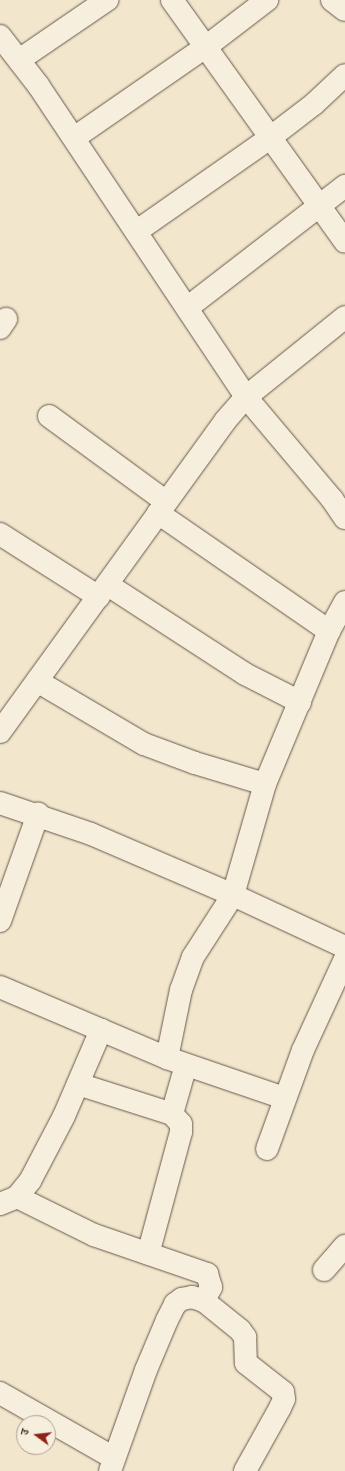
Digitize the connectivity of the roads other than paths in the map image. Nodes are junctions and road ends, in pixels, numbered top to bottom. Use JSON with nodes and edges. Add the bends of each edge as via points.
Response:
{"nodes":[{"id":1,"x":107,"y":0,"type":"edge"},
{"id":2,"x":172,"y":0,"type":"edge"},
{"id":3,"x":267,"y":0,"type":"edge"},
{"id":4,"x":332,"y":0,"type":"edge"},
{"id":5,"x":345,"y":10,"type":"edge"},
{"id":6,"x":207,"y":46,"type":"junction"},
{"id":7,"x":7,"y":51,"type":"edge"},
{"id":8,"x":345,"y":75,"type":"edge"},
{"id":9,"x":271,"y":137,"type":"junction"},
{"id":10,"x":74,"y":138,"type":"junction"},
{"id":11,"x":345,"y":186,"type":"edge"},
{"id":12,"x":319,"y":206,"type":"junction"},
{"id":13,"x":136,"y":231,"type":"junction"},
{"id":14,"x":345,"y":242,"type":"edge"},
{"id":15,"x":187,"y":308,"type":"junction"},
{"id":16,"x":345,"y":317,"type":"edge"},
{"id":17,"x":246,"y":397,"type":"junction"},
{"id":18,"x":49,"y":416,"type":"dead end"},
{"id":19,"x":161,"y":507,"type":"junction"},
{"id":20,"x":345,"y":518,"type":"edge"},
{"id":21,"x":2,"y":540,"type":"edge"},
{"id":22,"x":103,"y":591,"type":"junction"},
{"id":23,"x":345,"y":602,"type":"edge"},
{"id":24,"x":329,"y":631,"type":"junction"},
{"id":25,"x":37,"y":681,"type":"junction"},
{"id":26,"x":300,"y":702,"type":"junction"},
{"id":27,"x":0,"y":732,"type":"edge"},
{"id":28,"x":265,"y":784,"type":"junction"},
{"id":29,"x":0,"y":803,"type":"edge"},
{"id":30,"x":38,"y":814,"type":"junction"},
{"id":31,"x":233,"y":894,"type":"junction"},
{"id":32,"x":0,"y":921,"type":"edge"},
{"id":33,"x":345,"y":947,"type":"edge"},
{"id":34,"x":345,"y":959,"type":"edge"},
{"id":35,"x":0,"y":987,"type":"edge"},
{"id":36,"x":339,"y":991,"type":"edge"},
{"id":37,"x":101,"y":1030,"type":"junction"},
{"id":38,"x":176,"y":1061,"type":"junction"},
{"id":39,"x":78,"y":1084,"type":"junction"},
{"id":40,"x":284,"y":1098,"type":"junction"},
{"id":41,"x":172,"y":1114,"type":"junction"},
{"id":42,"x":267,"y":1149,"type":"dead end"},
{"id":43,"x":9,"y":1200,"type":"edge"},
{"id":44,"x":345,"y":1246,"type":"edge"},
{"id":45,"x":148,"y":1254,"type":"junction"},
{"id":46,"x":324,"y":1270,"type":"dead end"},
{"id":47,"x":204,"y":1301,"type":"junction"},
{"id":48,"x":0,"y":1393,"type":"edge"},
{"id":49,"x":112,"y":1465,"type":"edge"},
{"id":50,"x":246,"y":1471,"type":"edge"}],
"edges":[{"from":1,"to":7,"type":"street"},
{"from":2,"to":6,"type":"street"},
{"from":3,"to":6,"type":"street"},
{"from":4,"to":5,"type":"street"},
{"from":6,"to":9,"type":"street"},
{"from":6,"to":10,"type":"street"},
{"from":7,"to":10,"type":"street"},
{"from":8,"to":9,"type":"street","via":[[314,104]]},
{"from":9,"to":12,"type":"street"},
{"from":9,"to":13,"type":"street"},
{"from":10,"to":13,"type":"street"},
{"from":11,"to":12,"type":"street"},
{"from":12,"to":14,"type":"street"},
{"from":12,"to":15,"type":"street"},
{"from":13,"to":15,"type":"street"},
{"from":15,"to":17,"type":"street"},
{"from":16,"to":17,"type":"street"},
{"from":17,"to":19,"type":"street","via":[[205,445]]},
{"from":17,"to":20,"type":"street"},
{"from":18,"to":19,"type":"street"},
{"from":19,"to":22,"type":"street"},
{"from":19,"to":24,"type":"street"},
{"from":21,"to":22,"type":"street"},
{"from":22,"to":25,"type":"street"},
{"from":22,"to":26,"type":"street","via":[[245,674]]},
{"from":23,"to":24,"type":"street"},
{"from":24,"to":26,"type":"street"},
{"from":25,"to":27,"type":"street"},
{"from":25,"to":28,"type":"street","via":[[144,744],[195,763]]},
{"from":26,"to":28,"type":"street"},
{"from":28,"to":31,"type":"street"},
{"from":29,"to":30,"type":"street"},
{"from":30,"to":31,"type":"street"},
{"from":30,"to":32,"type":"street"},
{"from":31,"to":33,"type":"street"},
{"from":31,"to":38,"type":"street","via":[[194,958],[175,1010]]},
{"from":34,"to":36,"type":"street"},
{"from":35,"to":37,"type":"street"},
{"from":36,"to":40,"type":"street"},
{"from":37,"to":38,"type":"street"},
{"from":37,"to":39,"type":"street"},
{"from":38,"to":40,"type":"street"},
{"from":38,"to":41,"type":"street"},
{"from":39,"to":41,"type":"street"},
{"from":39,"to":43,"type":"street","via":[[30,1181]]},
{"from":40,"to":42,"type":"street"},
{"from":41,"to":45,"type":"street","via":[[181,1124],[181,1132]]},
{"from":43,"to":45,"type":"street"},
{"from":44,"to":46,"type":"street"},
{"from":45,"to":47,"type":"street","via":[[206,1274],[211,1287]]},
{"from":47,"to":49,"type":"street","via":[[192,1297],[175,1304],[146,1370]]},
{"from":47,"to":50,"type":"street","via":[[240,1330],[245,1337],[246,1363],[282,1392],[284,1400]]},
{"from":48,"to":49,"type":"street"}]}
